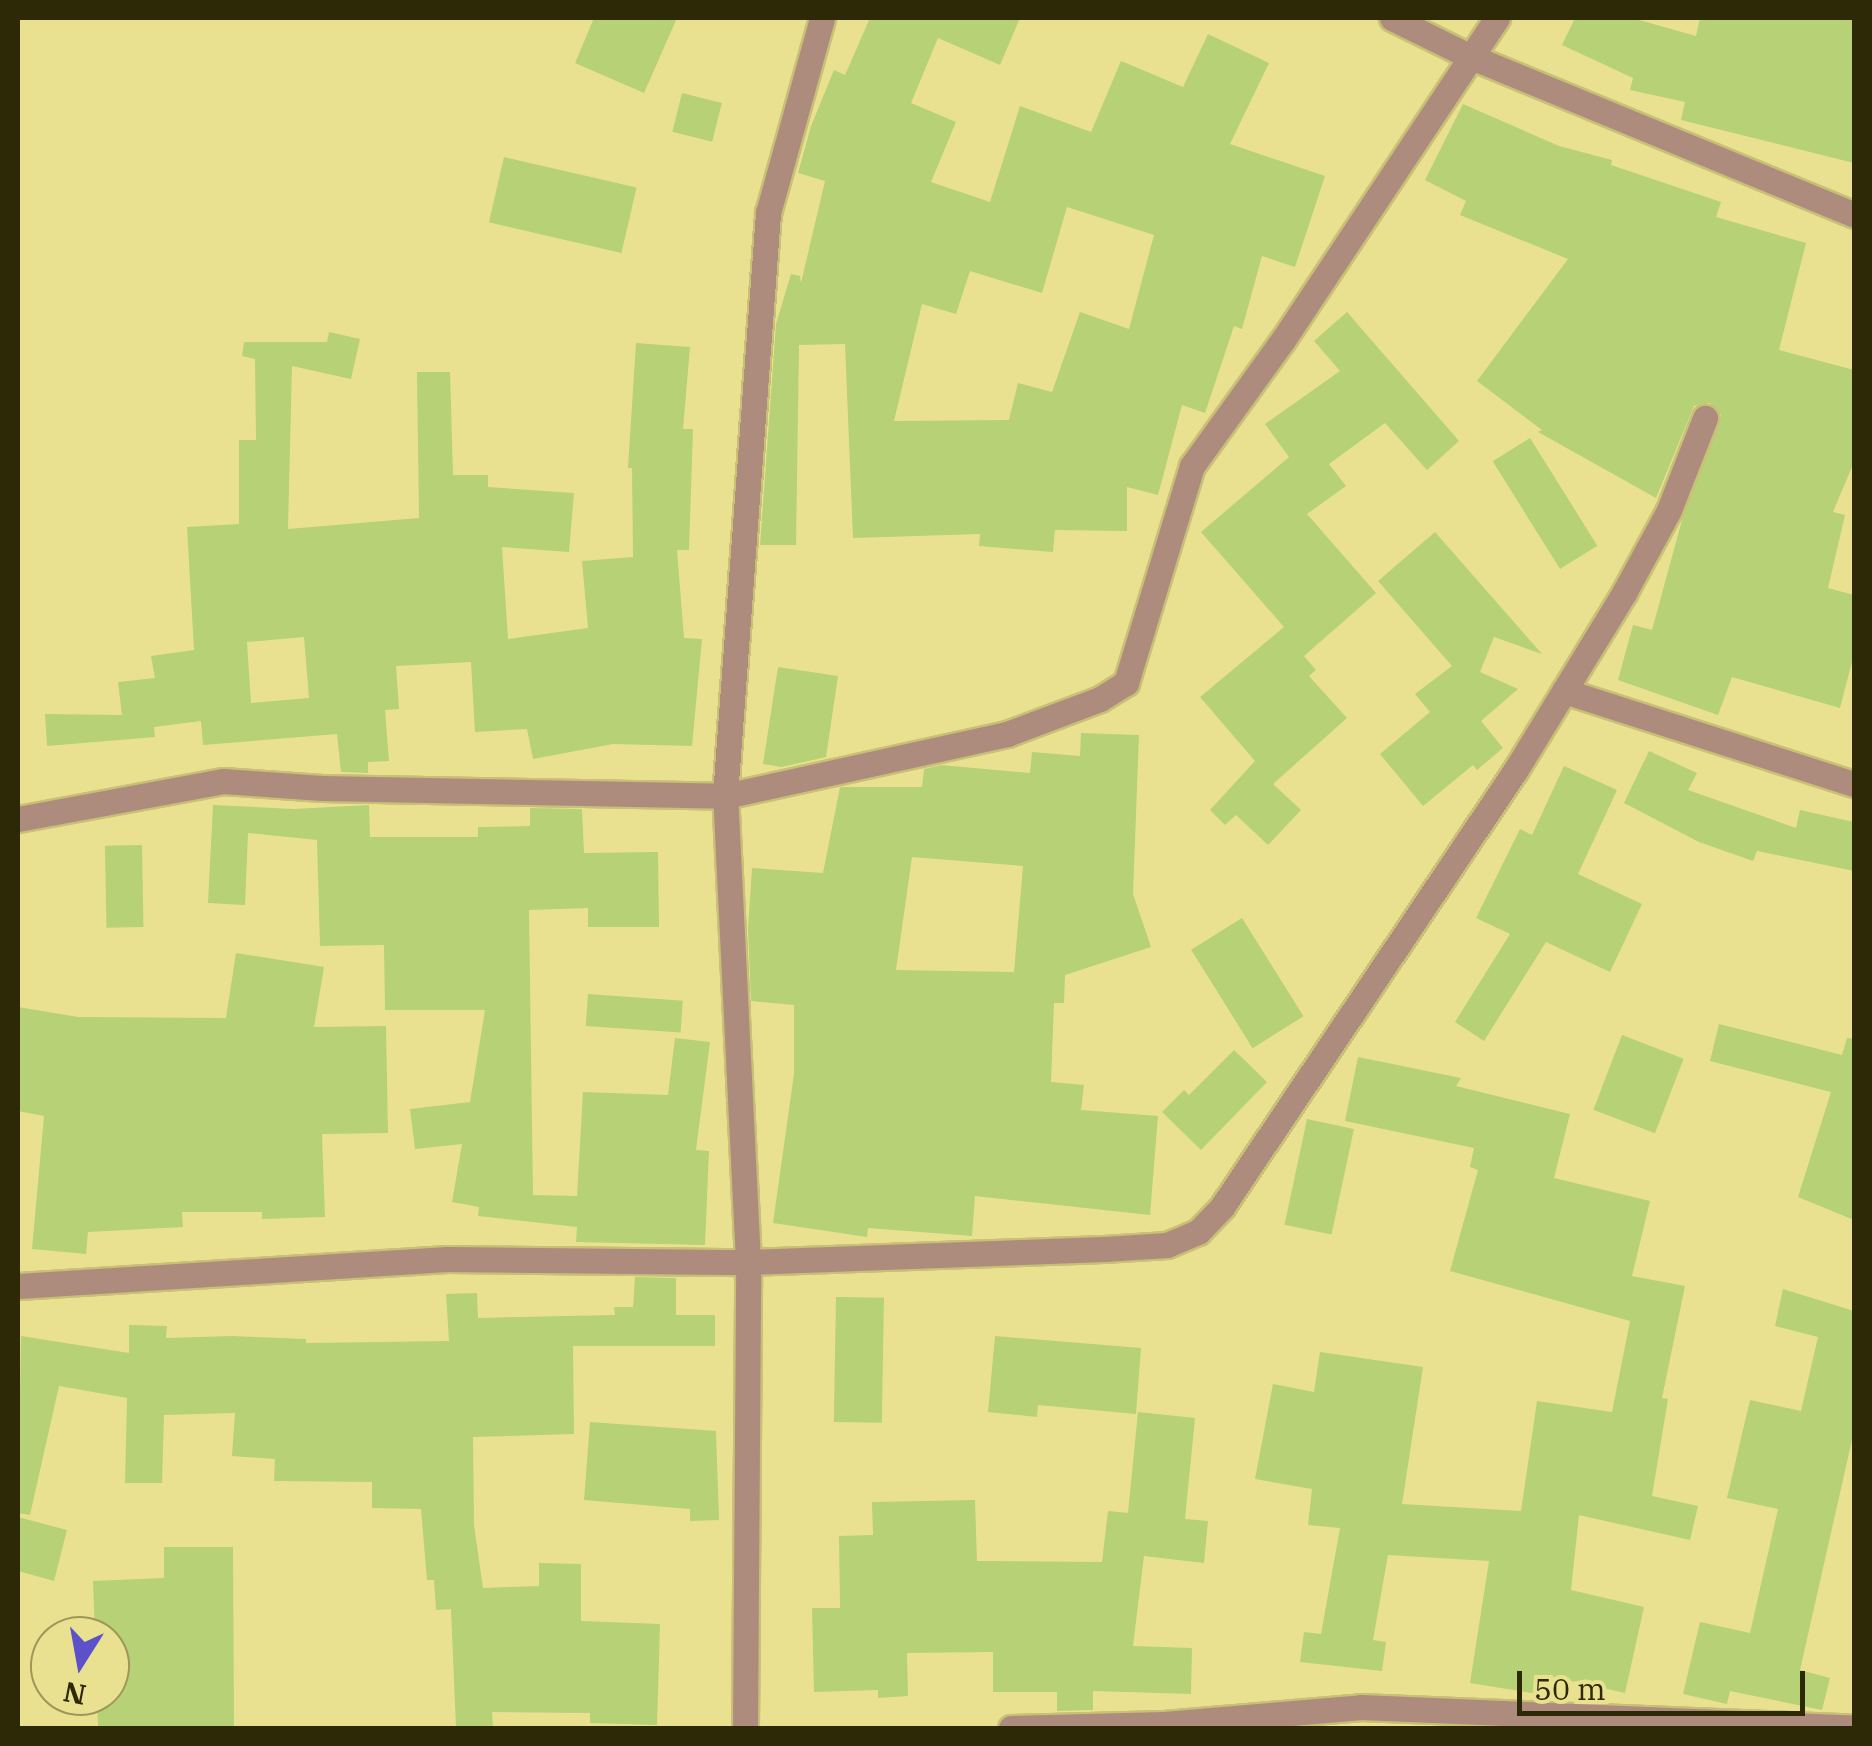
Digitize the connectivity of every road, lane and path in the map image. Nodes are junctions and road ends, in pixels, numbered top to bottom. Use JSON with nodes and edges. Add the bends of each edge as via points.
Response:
{"nodes":[{"id":1,"x":822,"y":18,"type":"edge"},
{"id":2,"x":1392,"y":18,"type":"edge"},
{"id":3,"x":1497,"y":18,"type":"edge"},
{"id":4,"x":1469,"y":56,"type":"junction"},
{"id":5,"x":1854,"y":215,"type":"edge"},
{"id":6,"x":1705,"y":418,"type":"dead end"},
{"id":7,"x":1564,"y":692,"type":"junction"},
{"id":8,"x":1854,"y":784,"type":"edge"},
{"id":9,"x":725,"y":796,"type":"junction"},
{"id":10,"x":18,"y":819,"type":"edge"},
{"id":11,"x":748,"y":1262,"type":"junction"},
{"id":12,"x":18,"y":1286,"type":"edge"},
{"id":13,"x":745,"y":1728,"type":"edge"},
{"id":14,"x":1012,"y":1728,"type":"edge"},
{"id":15,"x":1852,"y":1728,"type":"edge"}],
"edges":[{"from":1,"to":9,"type":"street","via":[[768,213]]},
{"from":2,"to":4,"type":"street"},
{"from":3,"to":4,"type":"street"},
{"from":4,"to":5,"type":"street"},
{"from":4,"to":9,"type":"street","via":[[1192,466],[1126,682],[1100,699],[1007,734]]},
{"from":6,"to":7,"type":"street","via":[[1669,510]]},
{"from":7,"to":8,"type":"street"},
{"from":7,"to":11,"type":"street","via":[[1222,1207],[1198,1232],[1167,1244],[1104,1249]]},
{"from":9,"to":10,"type":"street","via":[[223,781]]},
{"from":9,"to":11,"type":"street"},
{"from":11,"to":12,"type":"street","via":[[447,1259]]},
{"from":11,"to":13,"type":"street"},
{"from":14,"to":15,"type":"street","via":[[1361,1708]]}]}
